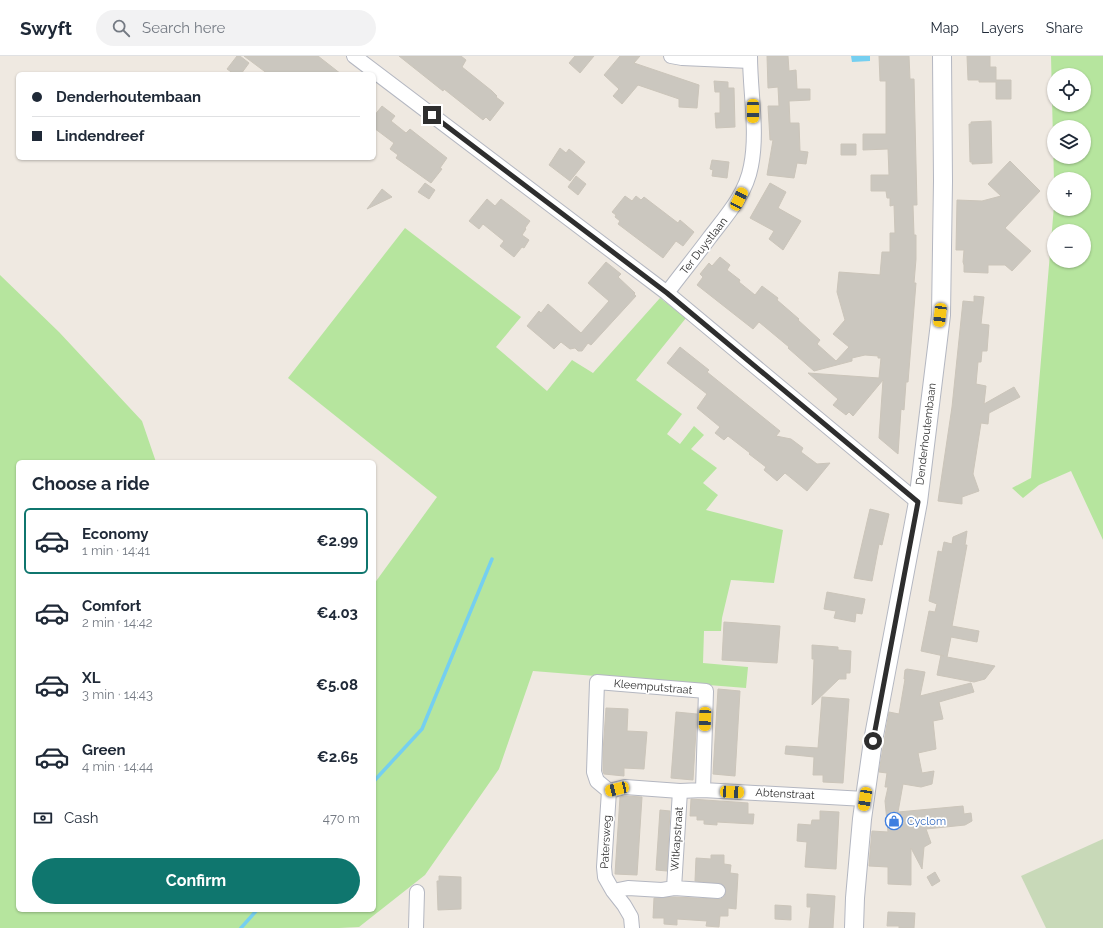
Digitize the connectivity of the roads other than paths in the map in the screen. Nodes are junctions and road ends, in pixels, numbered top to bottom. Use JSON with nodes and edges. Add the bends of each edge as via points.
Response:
{"nodes":[{"id":1,"x":354,"y":56,"type":"edge"},
{"id":2,"x":671,"y":56,"type":"edge"},
{"id":3,"x":942,"y":56,"type":"edge"},
{"id":4,"x":750,"y":58,"type":"edge"},
{"id":5,"x":375,"y":72,"type":"edge"},
{"id":6,"x":376,"y":73,"type":"edge"},
{"id":7,"x":667,"y":293,"type":"junction"},
{"id":8,"x":918,"y":502,"type":"junction"},
{"id":9,"x":702,"y":790,"type":"junction"},
{"id":10,"x":609,"y":791,"type":"junction"},
{"id":11,"x":680,"y":791,"type":"junction"},
{"id":12,"x":865,"y":799,"type":"junction"},
{"id":13,"x":674,"y":888,"type":"junction"},
{"id":14,"x":613,"y":891,"type":"junction"},
{"id":15,"x":718,"y":891,"type":"dead end"},
{"id":16,"x":417,"y":892,"type":"dead end"},
{"id":17,"x":416,"y":928,"type":"edge"},
{"id":18,"x":632,"y":928,"type":"edge"},
{"id":19,"x":854,"y":928,"type":"edge"}],
"edges":[{"from":1,"to":5,"type":"street"},
{"from":2,"to":4,"type":"street"},
{"from":3,"to":8,"type":"street","name":"Denderhoutembaan","via":[[940,315]]},
{"from":4,"to":7,"type":"street","name":"Ter Duystlaan","via":[[753,150],[746,184],[729,213]]},
{"from":6,"to":7,"type":"street"},
{"from":7,"to":8,"type":"street"},
{"from":8,"to":12,"type":"street","name":"Denderhoutembaan"},
{"from":9,"to":10,"type":"street","name":"Kleemputstraat","via":[[706,691],[597,682],[594,772],[597,781]]},
{"from":9,"to":11,"type":"street","name":"Abtenstraat"},
{"from":9,"to":12,"type":"street","name":"Abtenstraat"},
{"from":10,"to":11,"type":"street","name":"Abtenstraat","via":[[625,787]]},
{"from":10,"to":14,"type":"street","name":"Patersweg","via":[[604,867],[605,878]]},
{"from":11,"to":13,"type":"street","name":"Witkapstraat"},
{"from":12,"to":19,"type":"street","name":"Denderhoutembaan"},
{"from":13,"to":14,"type":"street","via":[[628,888]]},
{"from":13,"to":15,"type":"street"},
{"from":14,"to":18,"type":"street","name":"Patersweg","via":[[631,917]]},
{"from":16,"to":17,"type":"street"}]}
